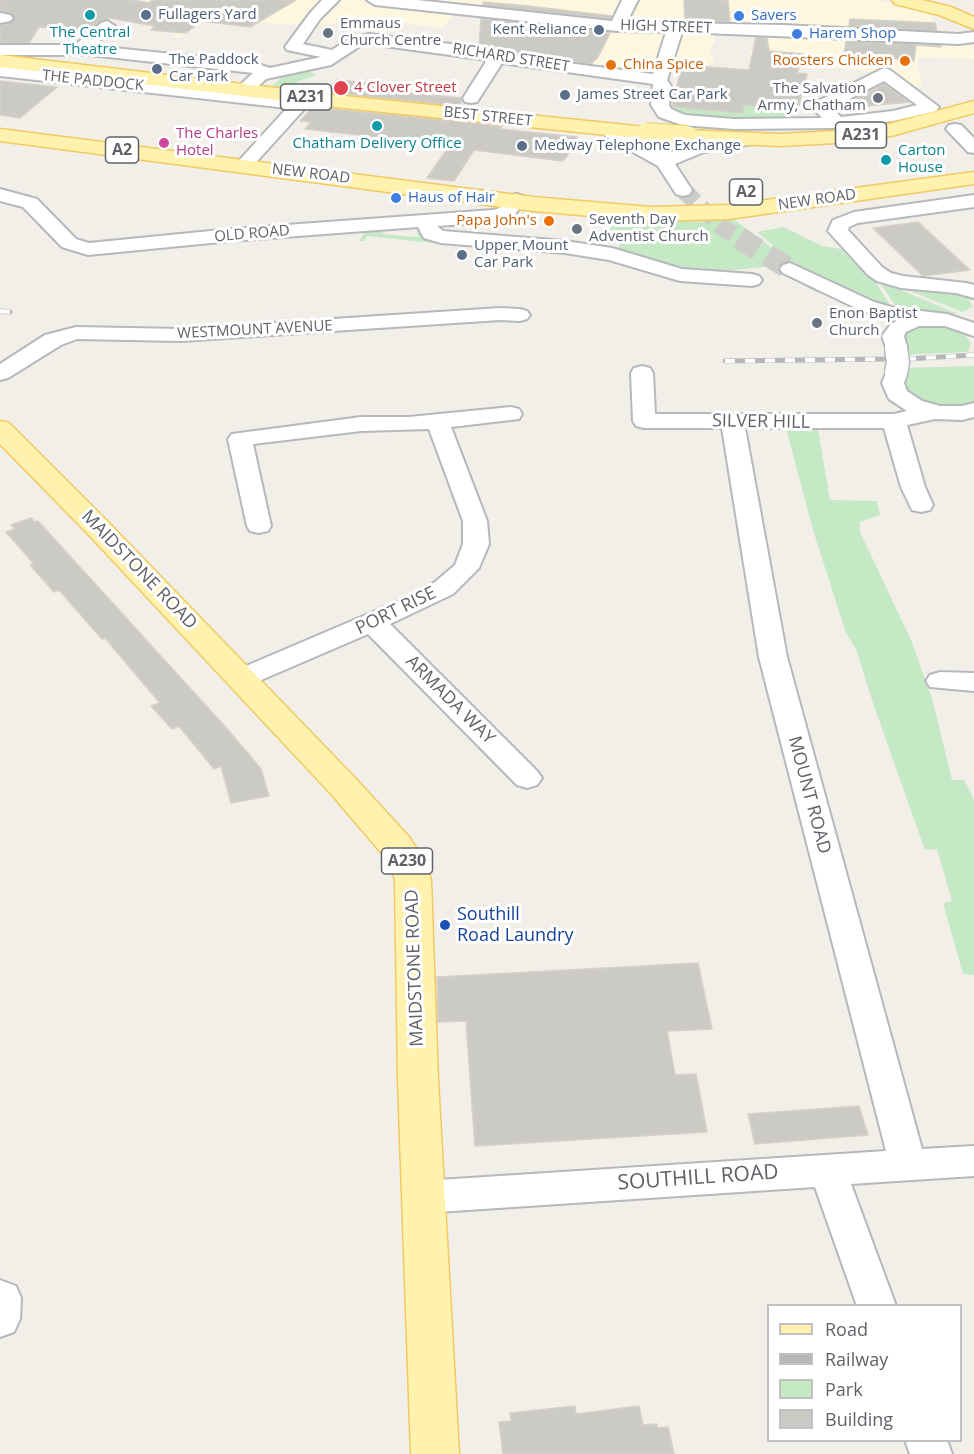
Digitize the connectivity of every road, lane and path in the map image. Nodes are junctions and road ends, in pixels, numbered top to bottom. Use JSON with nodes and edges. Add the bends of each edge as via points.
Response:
{"nodes":[{"id":1,"x":331,"y":0,"type":"edge"},
{"id":2,"x":630,"y":0,"type":"edge"},
{"id":3,"x":901,"y":0,"type":"edge"},
{"id":4,"x":928,"y":0,"type":"edge"},
{"id":5,"x":380,"y":5,"type":"edge"},
{"id":6,"x":974,"y":16,"type":"edge"},
{"id":7,"x":974,"y":24,"type":"edge"},
{"id":8,"x":107,"y":26,"type":"dead end"},
{"id":9,"x":617,"y":26,"type":"junction"},
{"id":10,"x":675,"y":29,"type":"junction"},
{"id":11,"x":887,"y":35,"type":"junction"},
{"id":12,"x":966,"y":38,"type":"edge"},
{"id":13,"x":80,"y":49,"type":"junction"},
{"id":14,"x":0,"y":50,"type":"edge"},
{"id":15,"x":336,"y":56,"type":"junction"},
{"id":16,"x":0,"y":61,"type":"edge"},
{"id":17,"x":498,"y":61,"type":"junction"},
{"id":18,"x":0,"y":71,"type":"edge"},
{"id":19,"x":884,"y":73,"type":"junction"},
{"id":20,"x":659,"y":80,"type":"junction"},
{"id":21,"x":256,"y":81,"type":"junction"},
{"id":22,"x":471,"y":98,"type":"dead end"},
{"id":23,"x":974,"y":107,"type":"edge"},
{"id":24,"x":674,"y":118,"type":"junction"},
{"id":25,"x":837,"y":123,"type":"junction"},
{"id":26,"x":955,"y":129,"type":"dead end"},
{"id":27,"x":612,"y":130,"type":"junction"},
{"id":28,"x":0,"y":135,"type":"edge"},
{"id":29,"x":746,"y":140,"type":"junction"},
{"id":30,"x":974,"y":148,"type":"edge"},
{"id":31,"x":664,"y":162,"type":"junction"},
{"id":32,"x":974,"y":163,"type":"edge"},
{"id":33,"x":244,"y":165,"type":"junction"},
{"id":34,"x":974,"y":178,"type":"edge"},
{"id":35,"x":683,"y":190,"type":"tunnel mouth"},
{"id":36,"x":0,"y":195,"type":"edge"},
{"id":37,"x":516,"y":200,"type":"junction"},
{"id":38,"x":974,"y":201,"type":"edge"},
{"id":39,"x":426,"y":221,"type":"junction"},
{"id":40,"x":790,"y":269,"type":"tunnel mouth"},
{"id":41,"x":740,"y":283,"type":"dead end"},
{"id":42,"x":974,"y":292,"type":"edge"},
{"id":43,"x":867,"y":306,"type":"junction"},
{"id":44,"x":520,"y":315,"type":"dead end"},
{"id":45,"x":974,"y":318,"type":"edge"},
{"id":46,"x":939,"y":319,"type":"junction"},
{"id":47,"x":974,"y":330,"type":"edge"},
{"id":48,"x":895,"y":342,"type":"junction"},
{"id":49,"x":0,"y":373,"type":"edge"},
{"id":50,"x":642,"y":373,"type":"dead end"},
{"id":51,"x":896,"y":383,"type":"junction"},
{"id":52,"x":935,"y":412,"type":"junction"},
{"id":53,"x":970,"y":413,"type":"edge"},
{"id":54,"x":511,"y":414,"type":"dead end"},
{"id":55,"x":437,"y":421,"type":"junction"},
{"id":56,"x":732,"y":421,"type":"junction"},
{"id":57,"x":886,"y":421,"type":"junction"},
{"id":58,"x":0,"y":429,"type":"edge"},
{"id":59,"x":921,"y":505,"type":"dead end"},
{"id":60,"x":260,"y":526,"type":"dead end"},
{"id":61,"x":373,"y":623,"type":"junction"},
{"id":62,"x":242,"y":678,"type":"junction"},
{"id":63,"x":940,"y":681,"type":"dead end"},
{"id":64,"x":974,"y":682,"type":"edge"},
{"id":65,"x":527,"y":778,"type":"dead end"},
{"id":66,"x":974,"y":1161,"type":"edge"},
{"id":67,"x":908,"y":1164,"type":"junction"},
{"id":68,"x":827,"y":1169,"type":"junction"},
{"id":69,"x":423,"y":1197,"type":"junction"},
{"id":70,"x":0,"y":1298,"type":"edge"},
{"id":71,"x":877,"y":1304,"type":"edge"},
{"id":72,"x":0,"y":1319,"type":"edge"},
{"id":73,"x":435,"y":1454,"type":"edge"}],
"edges":[{"from":1,"to":15,"type":"street","via":[[293,47]]},
{"from":2,"to":9,"type":"street"},
{"from":3,"to":7,"type":"main road","via":[[945,11]]},
{"from":4,"to":6,"type":"main road"},
{"from":5,"to":9,"type":"street","name":"HIGH STREET"},
{"from":8,"to":13,"type":"street"},
{"from":9,"to":10,"type":"street","name":"HIGH STREET"},
{"from":10,"to":11,"type":"street","name":"HIGH STREET"},
{"from":10,"to":20,"type":"street"},
{"from":11,"to":12,"type":"street","name":"HIGH STREET"},
{"from":11,"to":19,"type":"street"},
{"from":13,"to":14,"type":"street"},
{"from":13,"to":21,"type":"street","via":[[233,66]]},
{"from":15,"to":17,"type":"street","name":"RICHARD STREET","via":[[363,40],[426,46]]},
{"from":15,"to":21,"type":"street"},
{"from":16,"to":21,"type":"main road","name":"BEST STREET","number":"A231"},
{"from":17,"to":20,"type":"street","name":"RICHARD STREET"},
{"from":17,"to":22,"type":"street"},
{"from":18,"to":33,"type":"street","name":"THE PADDOCK","via":[[298,106]]},
{"from":19,"to":25,"type":"street","via":[[824,104],[822,108]]},
{"from":19,"to":25,"type":"street","via":[[928,104],[928,108],[893,117]]},
{"from":20,"to":24,"type":"street","via":[[663,86],[661,107]]},
{"from":21,"to":27,"type":"main road","name":"BEST STREET","number":"A231"},
{"from":23,"to":29,"type":"main road","name":"BEST STREET","number":"A231","via":[[854,136]]},
{"from":24,"to":25,"type":"street","via":[[734,124]]},
{"from":24,"to":31,"type":"street","via":[[667,123],[660,144]]},
{"from":26,"to":30,"type":"street"},
{"from":27,"to":29,"type":"main road","name":"BEST STREET","number":"A231","bridge":true},
{"from":27,"to":31,"type":"street"},
{"from":28,"to":33,"type":"main road","name":"NEW ROAD","number":"A2"},
{"from":29,"to":31,"type":"street","via":[[700,147]]},
{"from":31,"to":35,"type":"street"},
{"from":32,"to":37,"type":"main road","name":"NEW ROAD","number":"A2","via":[[682,198]]},
{"from":33,"to":37,"type":"main road","name":"NEW ROAD","number":"A2"},
{"from":34,"to":37,"type":"main road","name":"NEW ROAD","number":"A2","via":[[701,214],[615,212]]},
{"from":36,"to":39,"type":"street","name":"OLD ROAD","via":[[30,202],[69,243],[88,249]]},
{"from":37,"to":39,"type":"street","name":"OLD ROAD","via":[[503,214]]},
{"from":38,"to":42,"type":"street","via":[[854,218],[840,224],[838,231],[884,277]]},
{"from":39,"to":41,"type":"street","via":[[429,232],[441,237],[612,254],[682,276]]},
{"from":40,"to":43,"type":"street"},
{"from":43,"to":46,"type":"street","via":[[893,314]]},
{"from":43,"to":48,"type":"street","via":[[883,321]]},
{"from":44,"to":49,"type":"street","name":"WESTMOUNT AVENUE","via":[[188,334],[76,333],[53,340]]},
{"from":45,"to":46,"type":"street"},
{"from":46,"to":47,"type":"street"},
{"from":46,"to":48,"type":"street","via":[[903,324]]},
{"from":48,"to":51,"type":"street","bridge":true},
{"from":50,"to":56,"type":"street","name":"SILVER HILL","via":[[644,421]]},
{"from":51,"to":52,"type":"street","via":[[911,405]]},
{"from":51,"to":57,"type":"street","via":[[892,413]]},
{"from":52,"to":53,"type":"street"},
{"from":52,"to":57,"type":"street","name":"SILVER HILL"},
{"from":54,"to":55,"type":"street"},
{"from":55,"to":60,"type":"street","via":[[357,425],[240,439]]},
{"from":55,"to":61,"type":"street","name":"PORT RISE","via":[[475,521],[474,552],[466,568],[444,588]]},
{"from":56,"to":57,"type":"street","name":"SILVER HILL"},
{"from":56,"to":67,"type":"street","name":"MOUNT ROAD","via":[[773,657]]},
{"from":57,"to":59,"type":"street"},
{"from":58,"to":62,"type":"main road","name":"MAIDSTONE ROAD","number":"A230"},
{"from":61,"to":62,"type":"street","name":"PORT RISE"},
{"from":61,"to":65,"type":"street","name":"ARMADA WAY"},
{"from":62,"to":69,"type":"main road","name":"MAIDSTONE ROAD","number":"A230","via":[[374,819],[410,868]]},
{"from":63,"to":64,"type":"street"},
{"from":66,"to":67,"type":"street","name":"SOUTHILL ROAD"},
{"from":67,"to":68,"type":"street","name":"SOUTHILL ROAD"},
{"from":68,"to":69,"type":"street","name":"SOUTHILL ROAD"},
{"from":68,"to":71,"type":"street"},
{"from":69,"to":73,"type":"main road","name":"MAIDSTONE ROAD","number":"A230"},
{"from":70,"to":72,"type":"street"}]}
